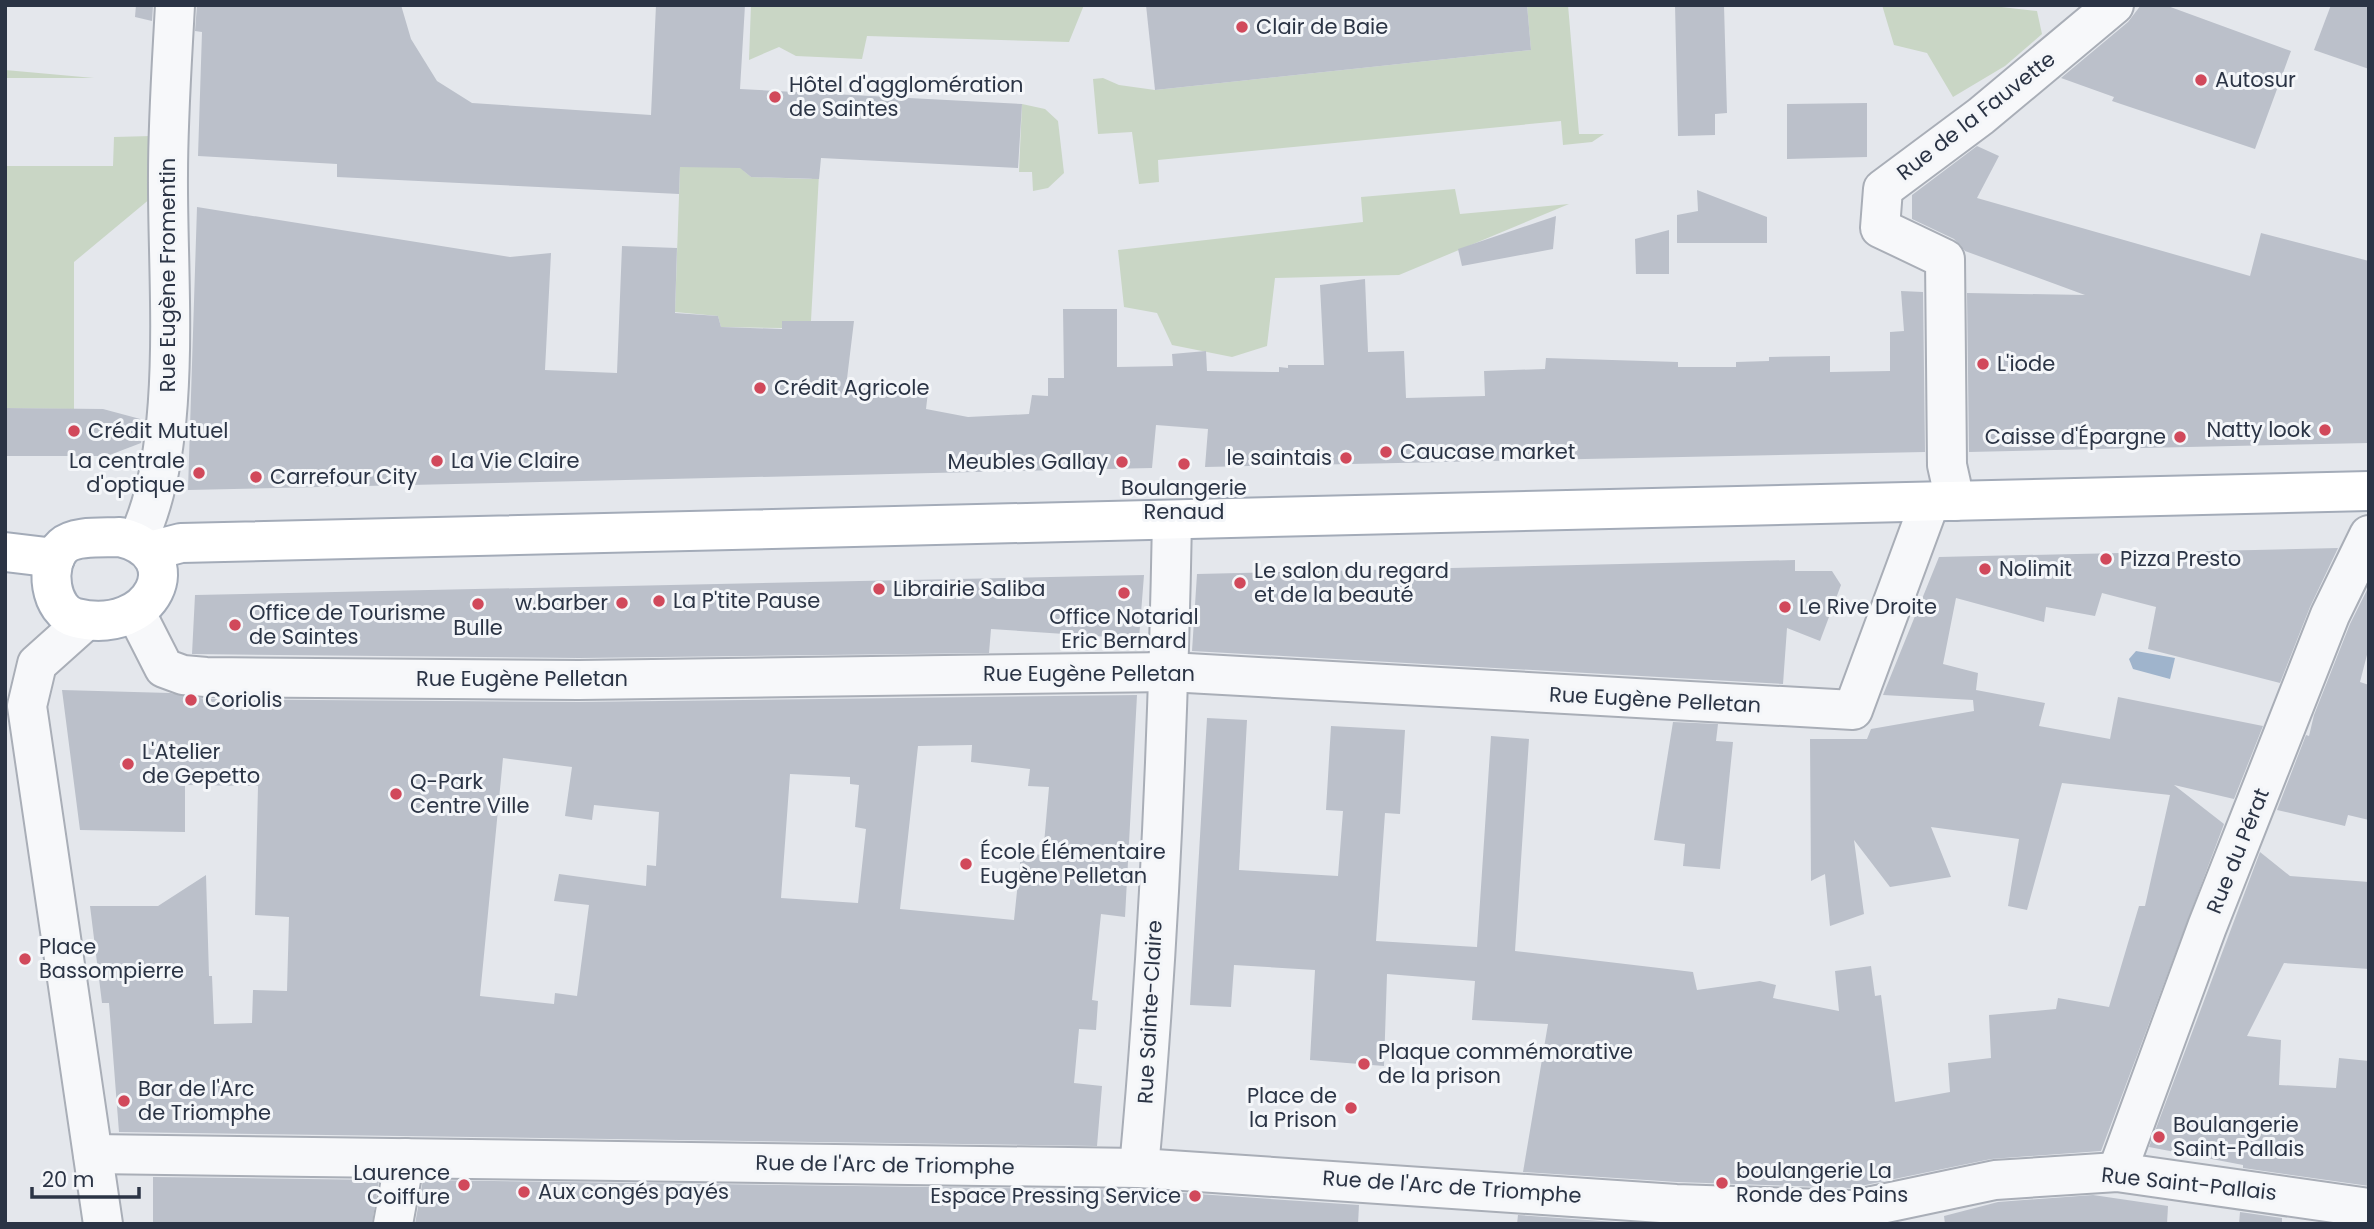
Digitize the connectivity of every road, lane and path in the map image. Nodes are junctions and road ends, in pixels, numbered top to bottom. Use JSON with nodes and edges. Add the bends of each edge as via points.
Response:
{"nodes":[{"id":1,"x":175,"y":5,"type":"edge"},
{"id":2,"x":2114,"y":5,"type":"edge"},
{"id":3,"x":2369,"y":491,"type":"edge"},
{"id":4,"x":1942,"y":502,"type":"junction"},
{"id":5,"x":1172,"y":520,"type":"junction"},
{"id":6,"x":2369,"y":535,"type":"edge"},
{"id":7,"x":144,"y":546,"type":"junction"},
{"id":8,"x":5,"y":552,"type":"edge"},
{"id":9,"x":55,"y":558,"type":"junction"},
{"id":10,"x":136,"y":613,"type":"junction"},
{"id":11,"x":85,"y":621,"type":"junction"},
{"id":12,"x":1169,"y":671,"type":"junction"},
{"id":13,"x":93,"y":1154,"type":"junction"},
{"id":14,"x":405,"y":1158,"type":"junction"},
{"id":15,"x":1139,"y":1168,"type":"junction"},
{"id":16,"x":2118,"y":1172,"type":"junction"},
{"id":17,"x":1676,"y":1203,"type":"joint"},
{"id":18,"x":2369,"y":1208,"type":"edge"},
{"id":19,"x":1582,"y":1209,"type":"edge"},
{"id":20,"x":2309,"y":1211,"type":"edge"},
{"id":21,"x":1762,"y":1216,"type":"edge"},
{"id":22,"x":103,"y":1224,"type":"edge"},
{"id":23,"x":393,"y":1224,"type":"edge"}],
"edges":[{"from":1,"to":7,"type":"street","name":"Rue Eugène Fromentin","via":[[167,172],[168,386],[156,497]]},
{"from":2,"to":4,"type":"street","name":"Rue de la Fauvette","via":[[1981,116],[1883,189],[1880,228],[1945,260],[1947,465]]},
{"from":3,"to":4,"type":"main road"},
{"from":4,"to":5,"type":"main road"},
{"from":4,"to":12,"type":"street","name":"Rue Eugène Pelletan","via":[[1853,710]]},
{"from":5,"to":7,"type":"main road"},
{"from":5,"to":12,"type":"street","name":"Rue Sainte-Claire"},
{"from":6,"to":16,"type":"street","name":"Rue du Pérat","via":[[2330,615],[2207,928]]},
{"from":7,"to":9,"type":"main road","via":[[120,537],[79,540],[63,546]]},
{"from":7,"to":10,"type":"main road","via":[[156,569],[156,586],[148,603]]},
{"from":8,"to":9,"type":"main road"},
{"from":9,"to":11,"type":"main road","via":[[55,602],[66,616]]},
{"from":10,"to":11,"type":"main road"},
{"from":10,"to":12,"type":"street","name":"Rue Eugène Pelletan","via":[[164,668],[183,675],[579,680]]},
{"from":11,"to":13,"type":"street","via":[[37,664],[27,706]]},
{"from":12,"to":15,"type":"street","name":"Rue Sainte-Claire"},
{"from":13,"to":14,"type":"street","name":"Rue de l'Arc de Triomphe"},
{"from":13,"to":22,"type":"street"},
{"from":14,"to":15,"type":"street","name":"Rue de l'Arc de Triomphe"},
{"from":14,"to":23,"type":"street"},
{"from":15,"to":19,"type":"street","name":"Rue de l'Arc de Triomphe"},
{"from":16,"to":20,"type":"street","name":"Rue Saint-Pallais"},
{"from":16,"to":21,"type":"street","name":"Rue Saint-Pallais","via":[[1995,1180],[1853,1210]]},
{"from":17,"to":19,"type":"street","name":"Rue de l'Arc de Triomphe"},
{"from":17,"to":21,"type":"street","name":"Rue Saint-Pallais"},
{"from":18,"to":20,"type":"street","name":"Rue Saint-Pallais"}]}
